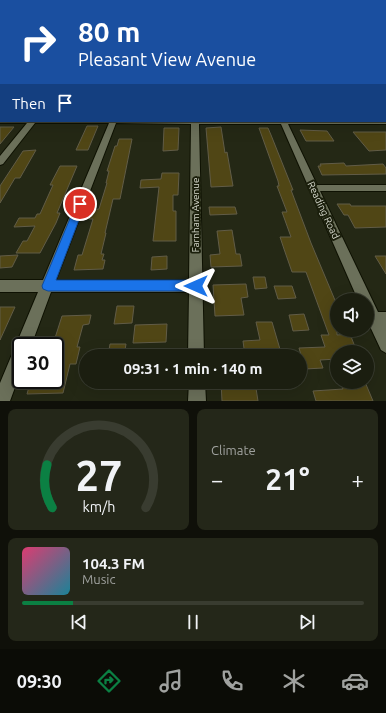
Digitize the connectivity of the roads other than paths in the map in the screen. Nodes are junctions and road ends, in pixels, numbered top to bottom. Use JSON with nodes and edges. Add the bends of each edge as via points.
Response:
{"nodes":[{"id":1,"x":32,"y":122,"type":"edge"},
{"id":2,"x":113,"y":122,"type":"edge"},
{"id":3,"x":195,"y":122,"type":"edge"},
{"id":4,"x":283,"y":122,"type":"edge"},
{"id":5,"x":0,"y":162,"type":"edge"},
{"id":6,"x":314,"y":188,"type":"junction"},
{"id":7,"x":386,"y":188,"type":"edge"},
{"id":8,"x":0,"y":286,"type":"edge"},
{"id":9,"x":48,"y":286,"type":"junction"},
{"id":10,"x":196,"y":286,"type":"junction"},
{"id":11,"x":362,"y":293,"type":"edge"},
{"id":12,"x":380,"y":319,"type":"edge"},
{"id":13,"x":27,"y":337,"type":"edge"},
{"id":14,"x":386,"y":345,"type":"edge"},
{"id":15,"x":196,"y":349,"type":"edge"},
{"id":16,"x":12,"y":374,"type":"edge"},
{"id":17,"x":197,"y":389,"type":"edge"},
{"id":18,"x":1,"y":401,"type":"edge"},
{"id":19,"x":197,"y":401,"type":"edge"}],
"edges":[{"from":1,"to":5,"type":"street"},
{"from":2,"to":9,"type":"street"},
{"from":3,"to":10,"type":"street","name":"Farnham Avenue"},
{"from":4,"to":6,"type":"street","name":"Reading Road"},
{"from":6,"to":7,"type":"street"},
{"from":6,"to":11,"type":"street","name":"Reading Road"},
{"from":8,"to":9,"type":"street"},
{"from":9,"to":10,"type":"street"},
{"from":9,"to":13,"type":"street"},
{"from":10,"to":15,"type":"street","name":"Farnham Avenue"},
{"from":12,"to":14,"type":"street"},
{"from":16,"to":18,"type":"street"},
{"from":17,"to":19,"type":"street"}]}
